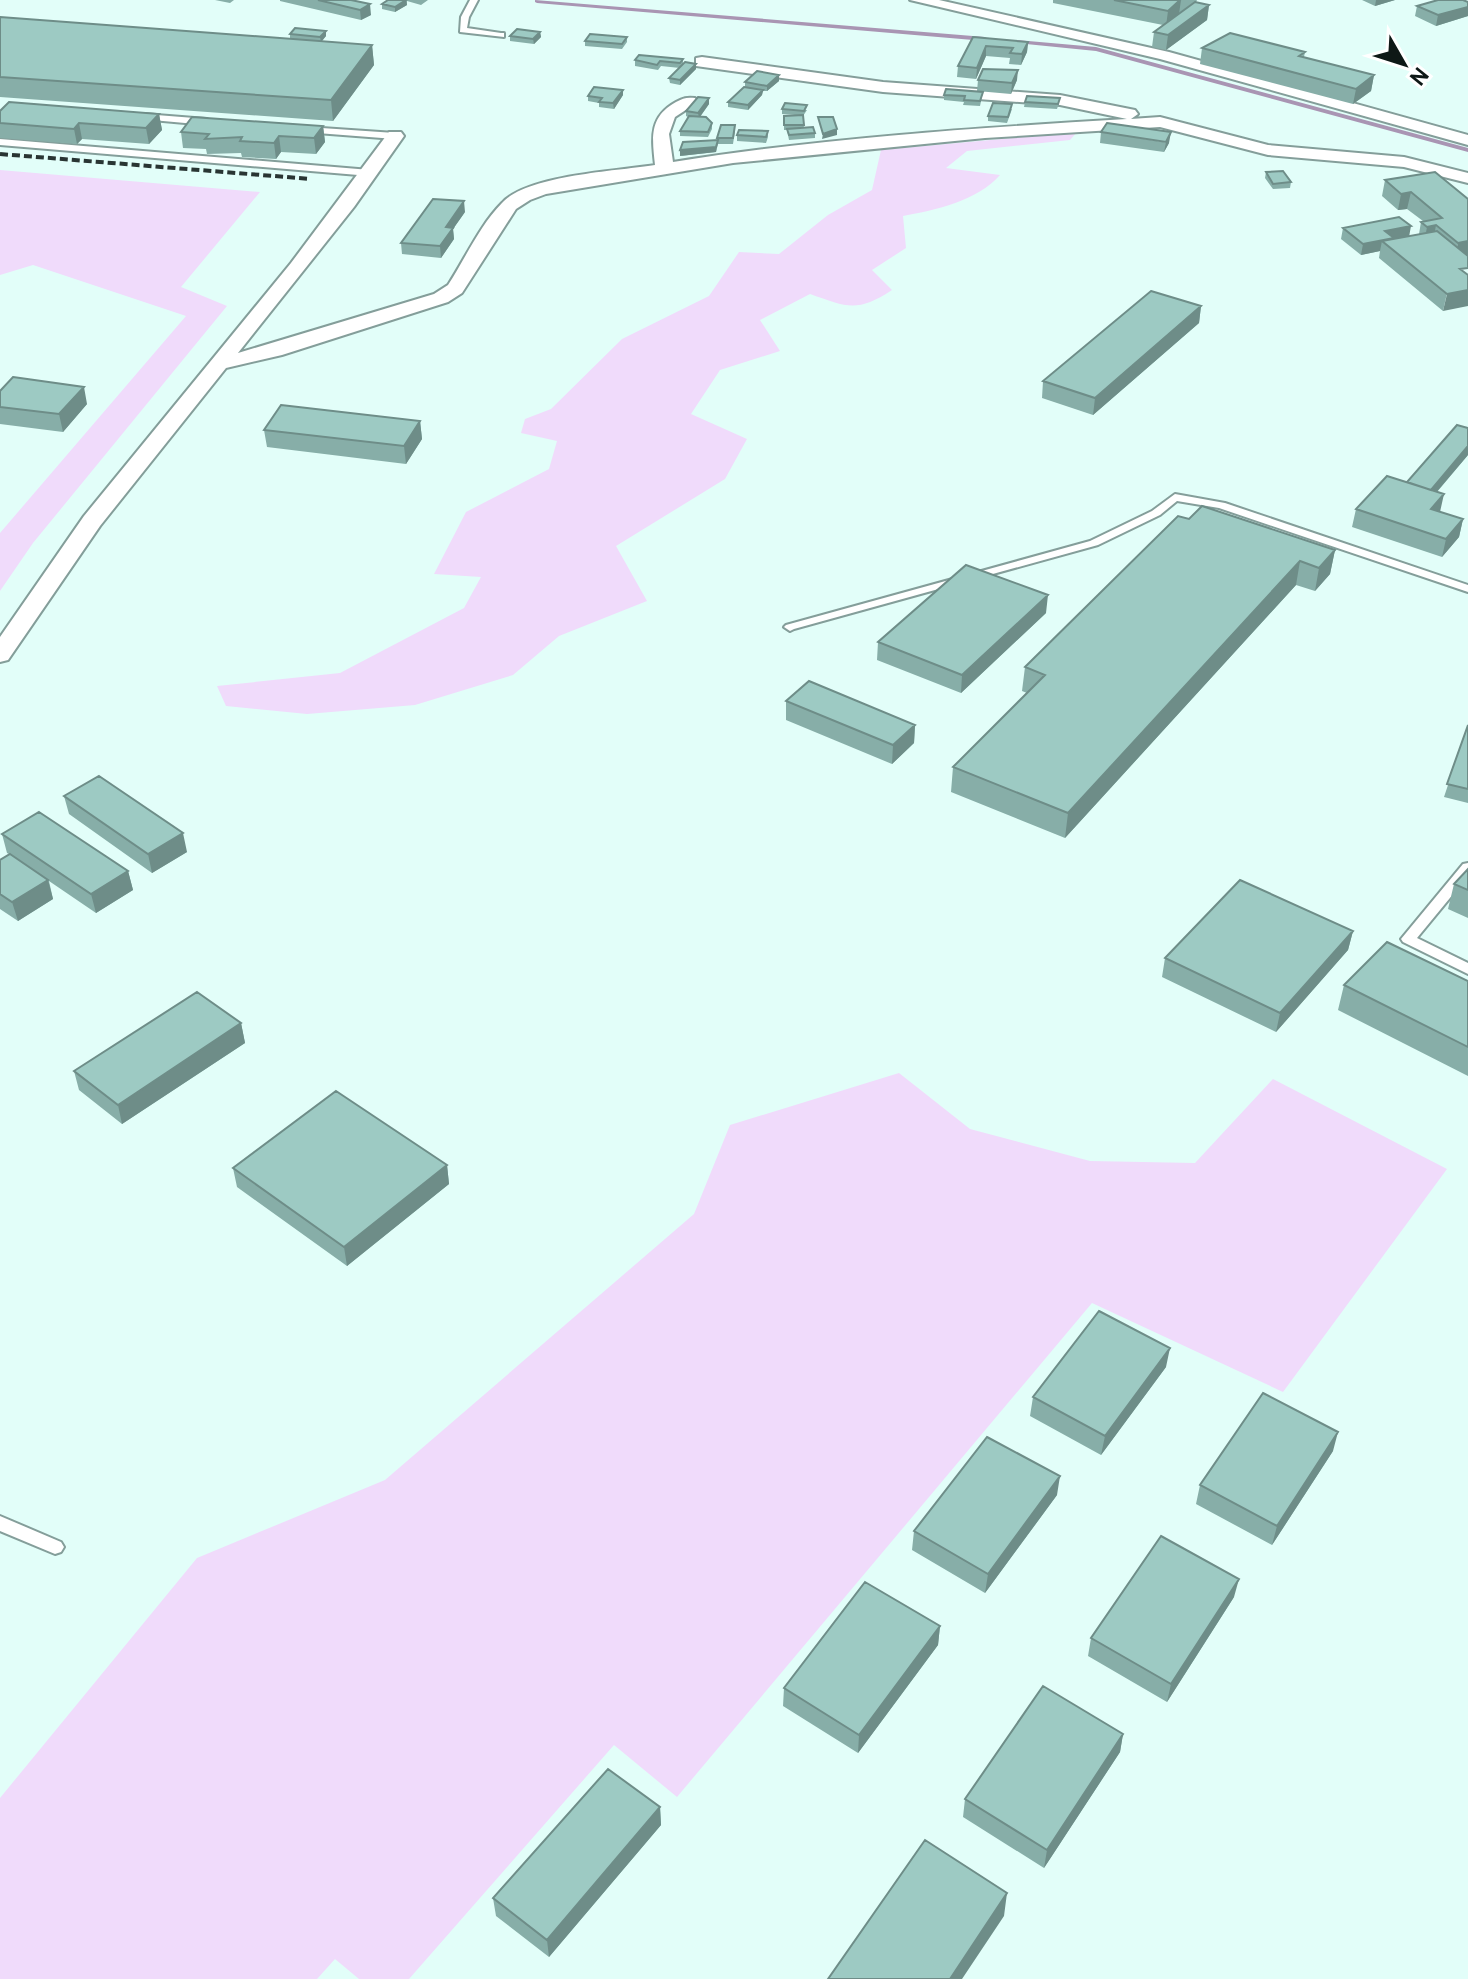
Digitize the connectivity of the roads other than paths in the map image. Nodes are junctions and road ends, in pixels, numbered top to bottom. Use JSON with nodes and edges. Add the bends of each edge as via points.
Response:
{"nodes":[{"id":1,"x":474,"y":0,"type":"edge"},
{"id":2,"x":918,"y":0,"type":"edge"},
{"id":3,"x":501,"y":35,"type":"dead end"},
{"id":4,"x":702,"y":62,"type":"dead end"},
{"id":5,"x":689,"y":102,"type":"edge"},
{"id":6,"x":126,"y":116,"type":"edge"},
{"id":7,"x":1160,"y":122,"type":"junction"},
{"id":8,"x":221,"y":123,"type":"edge"},
{"id":9,"x":300,"y":129,"type":"edge"},
{"id":10,"x":395,"y":136,"type":"joint"},
{"id":11,"x":1468,"y":140,"type":"edge"},
{"id":12,"x":0,"y":142,"type":"edge"},
{"id":13,"x":665,"y":170,"type":"junction"},
{"id":14,"x":370,"y":173,"type":"junction"},
{"id":15,"x":1468,"y":178,"type":"edge"},
{"id":16,"x":220,"y":363,"type":"junction"},
{"id":17,"x":1468,"y":589,"type":"edge"},
{"id":18,"x":790,"y":627,"type":"dead end"},
{"id":19,"x":0,"y":655,"type":"edge"},
{"id":20,"x":1468,"y":867,"type":"edge"},
{"id":21,"x":1468,"y":969,"type":"edge"},
{"id":22,"x":0,"y":1523,"type":"edge"},
{"id":23,"x":55,"y":1547,"type":"dead end"}],
"edges":[{"from":1,"to":3,"type":"lane","via":[[463,30]]},
{"from":2,"to":11,"type":"street","via":[[1163,55]]},
{"from":4,"to":7,"type":"street","via":[[883,87],[1060,100]]},
{"from":5,"to":13,"type":"street","via":[[667,114],[660,134]]},
{"from":6,"to":8,"type":"lane"},
{"from":7,"to":13,"type":"street","via":[[854,145]]},
{"from":7,"to":15,"type":"street","via":[[1268,150],[1404,162]]},
{"from":9,"to":10,"type":"lane"},
{"from":10,"to":14,"type":"street"},
{"from":12,"to":14,"type":"lane"},
{"from":13,"to":16,"type":"street","via":[[524,196],[509,205],[455,289],[441,298],[275,351]]},
{"from":14,"to":16,"type":"street"},
{"from":16,"to":19,"type":"street","via":[[38,592]]},
{"from":17,"to":18,"type":"lane","via":[[1221,505],[1175,497],[1156,513],[1094,543]]},
{"from":20,"to":21,"type":"lane","via":[[1408,939]]},
{"from":22,"to":23,"type":"lane"}]}
